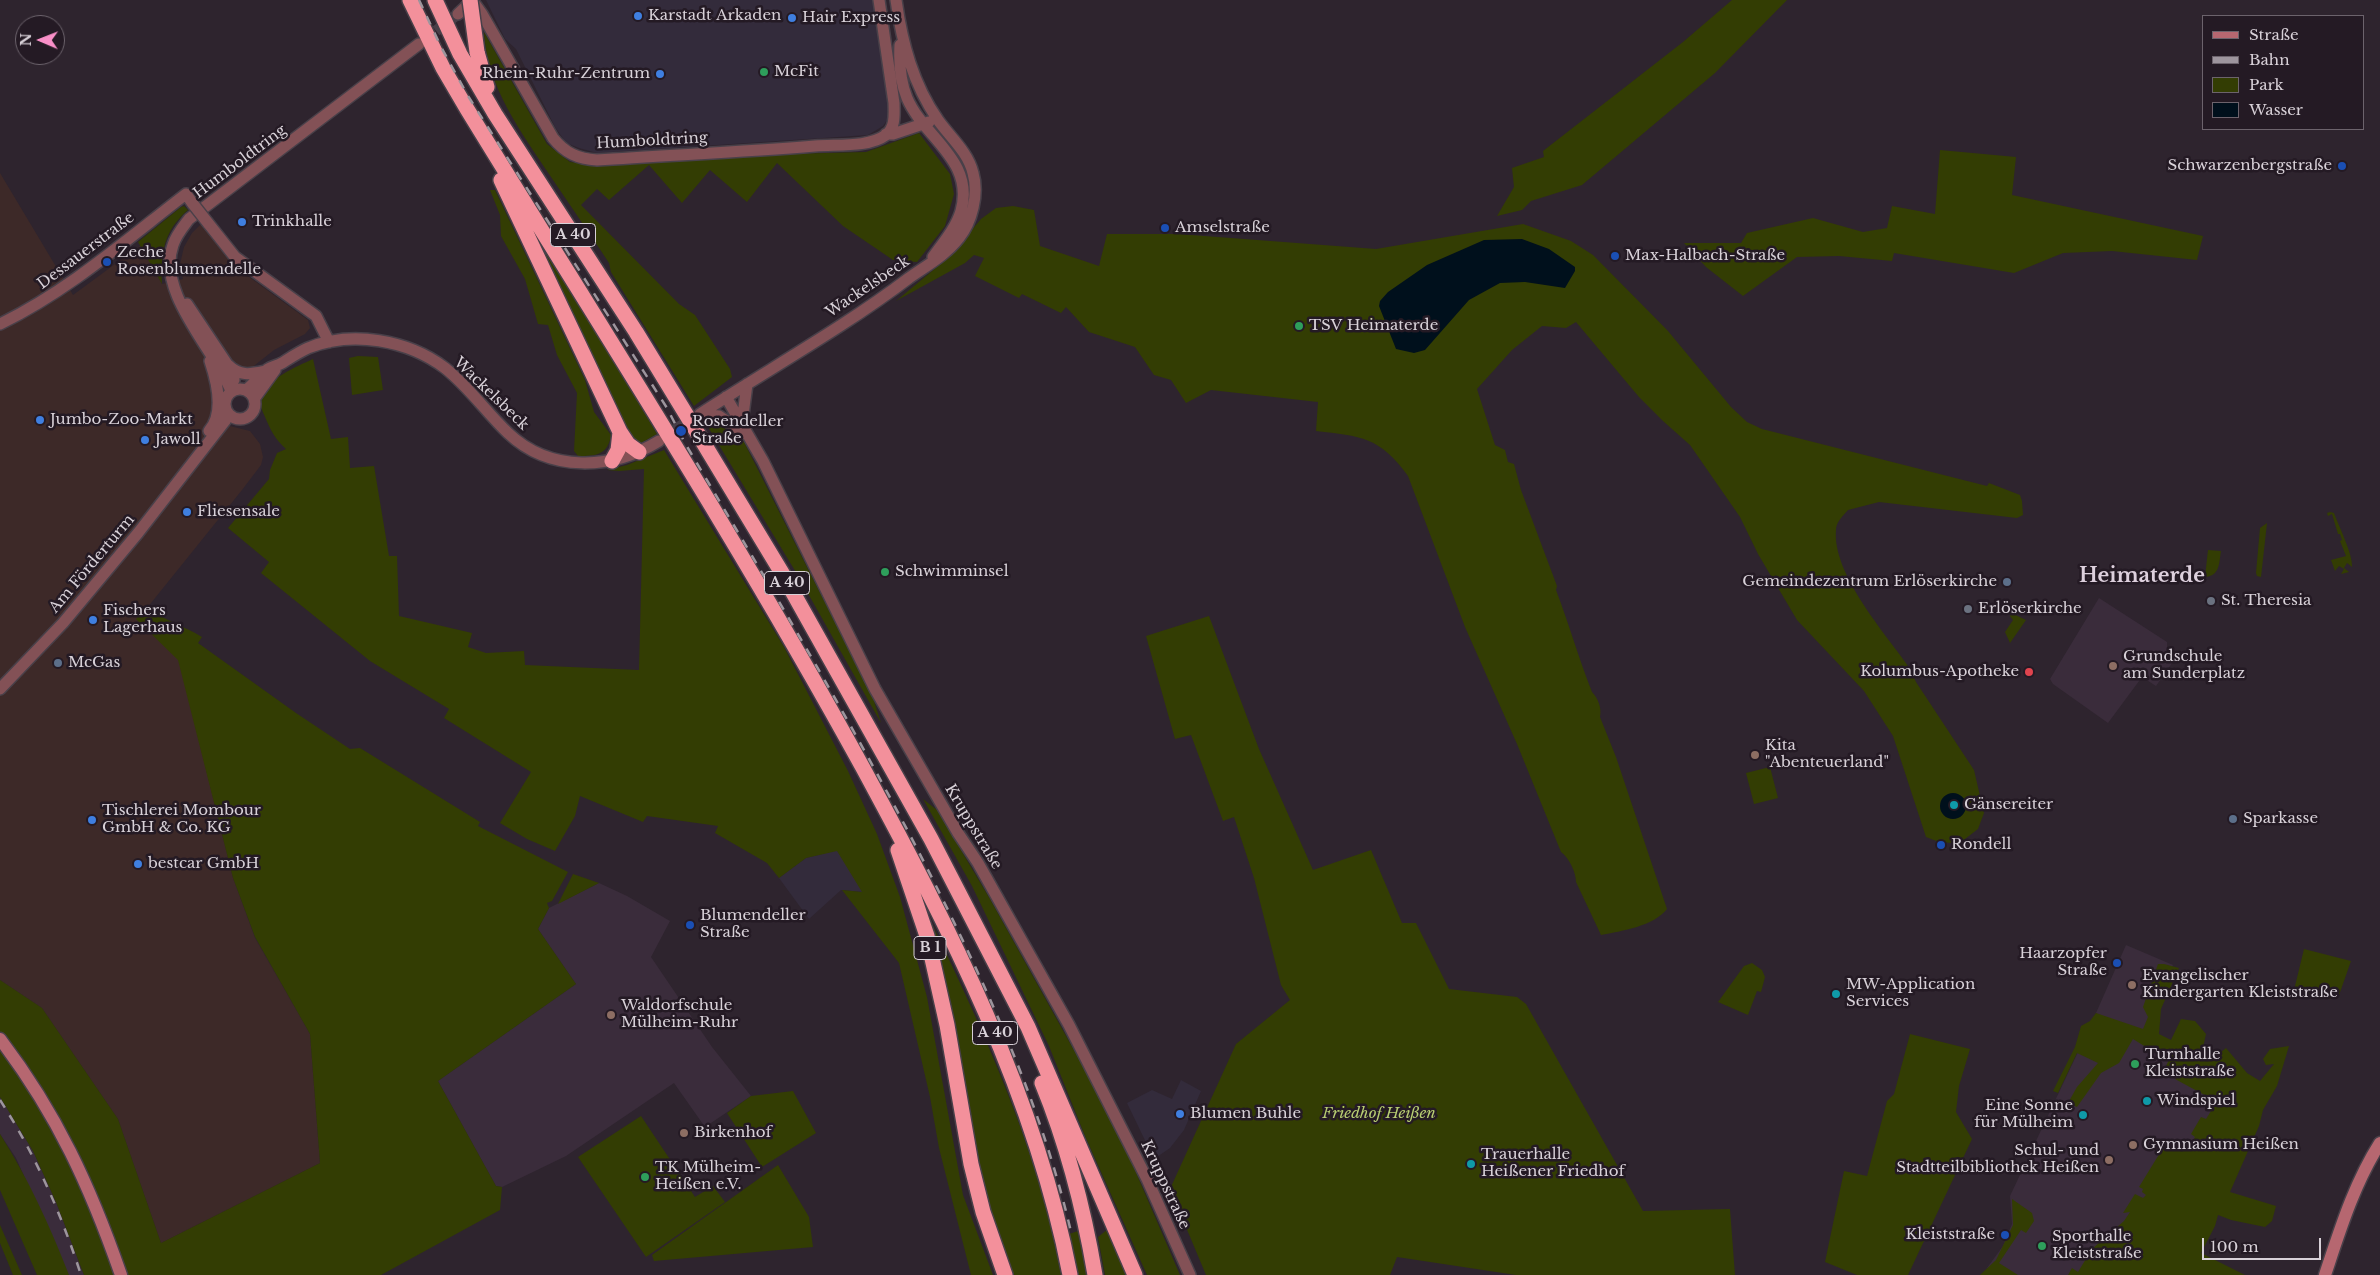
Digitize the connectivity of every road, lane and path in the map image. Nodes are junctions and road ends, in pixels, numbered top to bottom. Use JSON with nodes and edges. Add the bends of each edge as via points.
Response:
{"nodes":[{"id":1,"x":410,"y":0,"type":"edge"},
{"id":2,"x":435,"y":0,"type":"edge"},
{"id":3,"x":472,"y":0,"type":"edge"},
{"id":4,"x":879,"y":0,"type":"edge"},
{"id":5,"x":896,"y":0,"type":"edge"},
{"id":6,"x":458,"y":14,"type":"tunnel mouth"},
{"id":7,"x":901,"y":36,"type":"junction"},
{"id":8,"x":886,"y":43,"type":"junction"},
{"id":9,"x":419,"y":44,"type":"tunnel mouth"},
{"id":10,"x":900,"y":71,"type":"junction"},
{"id":11,"x":938,"y":120,"type":"junction"},
{"id":12,"x":924,"y":124,"type":"junction"},
{"id":13,"x":886,"y":134,"type":"junction"},
{"id":14,"x":510,"y":138,"type":"junction"},
{"id":15,"x":492,"y":150,"type":"junction"},
{"id":16,"x":926,"y":265,"type":"junction"},
{"id":17,"x":177,"y":291,"type":"junction"},
{"id":18,"x":0,"y":324,"type":"edge"},
{"id":19,"x":329,"y":342,"type":"junction"},
{"id":20,"x":206,"y":350,"type":"junction"},
{"id":21,"x":227,"y":364,"type":"junction"},
{"id":22,"x":280,"y":364,"type":"junction"},
{"id":23,"x":266,"y":371,"type":"junction"},
{"id":24,"x":747,"y":384,"type":"junction"},
{"id":25,"x":239,"y":390,"type":"junction"},
{"id":26,"x":726,"y":397,"type":"junction"},
{"id":27,"x":254,"y":399,"type":"junction"},
{"id":28,"x":233,"y":416,"type":"junction"},
{"id":29,"x":742,"y":423,"type":"junction"},
{"id":30,"x":620,"y":432,"type":"junction"},
{"id":31,"x":748,"y":435,"type":"junction"},
{"id":32,"x":659,"y":441,"type":"tunnel mouth"},
{"id":33,"x":201,"y":452,"type":"junction"},
{"id":34,"x":639,"y":452,"type":"junction"},
{"id":35,"x":612,"y":461,"type":"junction"},
{"id":36,"x":0,"y":689,"type":"edge"},
{"id":37,"x":883,"y":806,"type":"junction"},
{"id":38,"x":990,"y":954,"type":"junction"},
{"id":39,"x":0,"y":1039,"type":"edge"},
{"id":40,"x":2380,"y":1143,"type":"edge"},
{"id":41,"x":121,"y":1275,"type":"edge"},
{"id":42,"x":1005,"y":1275,"type":"edge"},
{"id":43,"x":1070,"y":1275,"type":"edge"},
{"id":44,"x":1095,"y":1275,"type":"edge"},
{"id":45,"x":1135,"y":1275,"type":"edge"},
{"id":46,"x":1190,"y":1275,"type":"edge"},
{"id":47,"x":2325,"y":1275,"type":"edge"}],
"edges":[{"from":1,"to":15,"type":"highway","number":"A 40","via":[[443,68]]},
{"from":2,"to":14,"type":"highway","number":"A 40","via":[[460,54]]},
{"from":3,"to":6,"type":"street"},
{"from":3,"to":13,"type":"street","name":"Humboldtring","via":[[546,129],[561,148],[574,156],[597,160],[780,149],[863,143]]},
{"from":3,"to":14,"type":"highway","bridge":true,"via":[[477,52],[484,79]]},
{"from":4,"to":8,"type":"street"},
{"from":5,"to":7,"type":"street"},
{"from":7,"to":10,"type":"street"},
{"from":7,"to":11,"type":"street","via":[[918,86]]},
{"from":8,"to":10,"type":"street"},
{"from":8,"to":13,"type":"street","via":[[894,103],[892,128]]},
{"from":9,"to":17,"type":"street","name":"Humboldtring","via":[[190,219],[178,233],[170,260],[170,275]]},
{"from":10,"to":12,"type":"street","via":[[907,99]]},
{"from":11,"to":12,"type":"street"},
{"from":11,"to":16,"type":"street","name":"Wackelsbeck","via":[[959,146],[973,173],[974,202],[969,222],[960,238]]},
{"from":12,"to":13,"type":"street","name":"Humboldtring"},
{"from":12,"to":16,"type":"street","name":"Wackelsbeck","via":[[958,165],[964,191],[961,211],[952,230]]},
{"from":14,"to":38,"type":"highway","number":"A 40","via":[[636,332],[782,573],[931,839]]},
{"from":15,"to":30,"type":"highway","via":[[503,186]]},
{"from":15,"to":37,"type":"highway","number":"A 40","via":[[730,535]]},
{"from":16,"to":24,"type":"street","name":"Wackelsbeck","via":[[875,304]]},
{"from":17,"to":20,"type":"street","name":"Humboldtring"},
{"from":17,"to":21,"type":"street","name":"Humboldtring"},
{"from":18,"to":19,"type":"street","name":"Dessauerstraße","bridge":true,"via":[[67,285],[186,194],[235,257],[316,316]]},
{"from":19,"to":22,"type":"street","name":"Am Förderturm","via":[[309,348]]},
{"from":19,"to":35,"type":"street","name":"Wackelsbeck","via":[[376,340],[403,346],[444,368],[509,435],[525,446],[571,463]]},
{"from":20,"to":25,"type":"street","name":"Humboldtring"},
{"from":20,"to":33,"type":"street","via":[[214,373],[218,408],[215,424],[206,435]]},
{"from":21,"to":23,"type":"street","via":[[244,374]]},
{"from":21,"to":25,"type":"street","name":"Humboldtring"},
{"from":22,"to":23,"type":"street","name":"Am Förderturm"},
{"from":22,"to":27,"type":"street","name":"Am Förderturm"},
{"from":23,"to":25,"type":"street","name":"Am Förderturm"},
{"from":24,"to":26,"type":"street","name":"Wackelsbeck"},
{"from":24,"to":29,"type":"street"},
{"from":25,"to":27,"type":"street"},
{"from":25,"to":28,"type":"street","name":"Am Förderturm","via":[[225,402]]},
{"from":26,"to":29,"type":"street","name":"Kruppstraße"},
{"from":26,"to":31,"type":"street","name":"Wackelsbeck","via":[[700,414],[719,416]]},
{"from":27,"to":28,"type":"street","name":"Am Förderturm","via":[[255,408],[248,417]]},
{"from":28,"to":33,"type":"street","name":"Am Förderturm","via":[[225,421]]},
{"from":29,"to":31,"type":"street","name":"Kruppstraße"},
{"from":30,"to":34,"type":"highway"},
{"from":30,"to":35,"type":"highway","via":[[618,450]]},
{"from":31,"to":46,"type":"street","name":"Kruppstraße","via":[[875,688],[1069,1025],[1147,1179]]},
{"from":32,"to":34,"type":"street","name":"Wackelsbeck"},
{"from":33,"to":36,"type":"street","name":"Am Förderturm","via":[[63,623]]},
{"from":34,"to":35,"type":"street","name":"Wackelsbeck"},
{"from":37,"to":42,"type":"highway","number":"B 1","via":[[927,936],[947,1025],[971,1164],[983,1212]]},
{"from":37,"to":43,"type":"highway","number":"A 40","via":[[951,939],[1014,1080],[1051,1188]]},
{"from":38,"to":44,"type":"highway","number":"A 40","via":[[1048,1098],[1088,1231]]},
{"from":38,"to":45,"type":"highway","via":[[1028,1026]]},
{"from":39,"to":41,"type":"main road","via":[[39,1095],[75,1158]]},
{"from":40,"to":47,"type":"main road","via":[[2355,1191]]}]}
